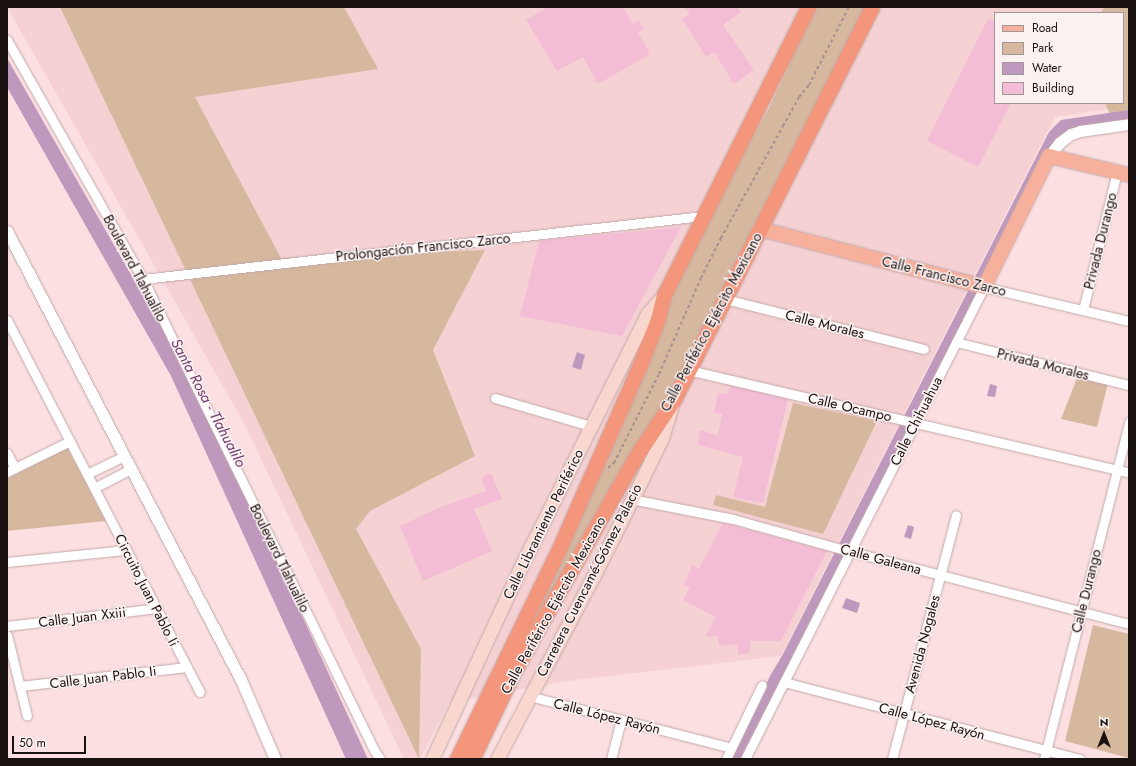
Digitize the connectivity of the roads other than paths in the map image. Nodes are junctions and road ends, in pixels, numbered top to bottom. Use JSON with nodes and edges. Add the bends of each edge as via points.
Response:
{"nodes":[{"id":1,"x":808,"y":7,"type":"edge"},
{"id":2,"x":872,"y":7,"type":"edge"},
{"id":3,"x":7,"y":40,"type":"edge"},
{"id":4,"x":1129,"y":124,"type":"edge"},
{"id":5,"x":1049,"y":156,"type":"junction"},
{"id":6,"x":1123,"y":174,"type":"edge"},
{"id":7,"x":703,"y":216,"type":"junction"},
{"id":8,"x":760,"y":229,"type":"junction"},
{"id":9,"x":7,"y":231,"type":"edge"},
{"id":10,"x":143,"y":279,"type":"junction"},
{"id":11,"x":982,"y":286,"type":"junction"},
{"id":12,"x":664,"y":295,"type":"junction"},
{"id":13,"x":725,"y":299,"type":"junction"},
{"id":14,"x":1083,"y":310,"type":"junction"},
{"id":15,"x":7,"y":320,"type":"edge"},
{"id":16,"x":1129,"y":322,"type":"edge"},
{"id":17,"x":956,"y":342,"type":"junction"},
{"id":18,"x":924,"y":349,"type":"dead end"},
{"id":19,"x":688,"y":370,"type":"junction"},
{"id":20,"x":1129,"y":385,"type":"edge"},
{"id":21,"x":495,"y":398,"type":"dead end"},
{"id":22,"x":674,"y":399,"type":"junction"},
{"id":23,"x":913,"y":422,"type":"junction"},
{"id":24,"x":1129,"y":422,"type":"edge"},
{"id":25,"x":591,"y":426,"type":"junction"},
{"id":26,"x":70,"y":441,"type":"junction"},
{"id":27,"x":7,"y":453,"type":"edge"},
{"id":28,"x":124,"y":456,"type":"junction"},
{"id":29,"x":131,"y":468,"type":"junction"},
{"id":30,"x":11,"y":470,"type":"edge"},
{"id":31,"x":1117,"y":470,"type":"junction"},
{"id":32,"x":1129,"y":472,"type":"edge"},
{"id":33,"x":87,"y":474,"type":"junction"},
{"id":34,"x":94,"y":488,"type":"junction"},
{"id":35,"x":631,"y":499,"type":"junction"},
{"id":36,"x":956,"y":515,"type":"dead end"},
{"id":37,"x":126,"y":550,"type":"junction"},
{"id":38,"x":848,"y":551,"type":"junction"},
{"id":39,"x":7,"y":562,"type":"edge"},
{"id":40,"x":940,"y":575,"type":"junction"},
{"id":41,"x":156,"y":608,"type":"junction"},
{"id":42,"x":1081,"y":612,"type":"junction"},
{"id":43,"x":1129,"y":624,"type":"edge"},
{"id":44,"x":7,"y":626,"type":"edge"},
{"id":45,"x":7,"y":635,"type":"edge"},
{"id":46,"x":187,"y":667,"type":"junction"},
{"id":47,"x":784,"y":682,"type":"junction"},
{"id":48,"x":762,"y":685,"type":"dead end"},
{"id":49,"x":20,"y":686,"type":"junction"},
{"id":50,"x":200,"y":692,"type":"dead end"},
{"id":51,"x":529,"y":696,"type":"junction"},
{"id":52,"x":904,"y":713,"type":"junction"},
{"id":53,"x":27,"y":716,"type":"dead end"},
{"id":54,"x":621,"y":720,"type":"junction"},
{"id":55,"x":731,"y":748,"type":"junction"},
{"id":56,"x":1045,"y":755,"type":"edge"},
{"id":57,"x":275,"y":759,"type":"edge"},
{"id":58,"x":380,"y":759,"type":"edge"},
{"id":59,"x":432,"y":759,"type":"edge"},
{"id":60,"x":456,"y":759,"type":"edge"},
{"id":61,"x":472,"y":759,"type":"edge"},
{"id":62,"x":497,"y":759,"type":"edge"},
{"id":63,"x":611,"y":759,"type":"edge"},
{"id":64,"x":726,"y":759,"type":"edge"},
{"id":65,"x":745,"y":759,"type":"edge"},
{"id":66,"x":892,"y":759,"type":"edge"},
{"id":67,"x":1080,"y":759,"type":"edge"}],
"edges":[{"from":1,"to":7,"type":"highway","name":"Calle Periférico Ejército Mexicano"},
{"from":2,"to":8,"type":"highway","name":"Calle Periférico Ejército Mexicano"},
{"from":3,"to":10,"type":"street","name":"Boulevard Tlahualilo"},
{"from":4,"to":5,"type":"street","via":[[1071,134]]},
{"from":5,"to":6,"type":"main road"},
{"from":5,"to":11,"type":"main road","name":"Calle Chihuahua"},
{"from":6,"to":14,"type":"street","name":"Privada Durango"},
{"from":7,"to":10,"type":"street","name":"Prolongación Francisco Zarco"},
{"from":7,"to":12,"type":"highway","name":"Calle Periférico Ejército Mexicano"},
{"from":8,"to":11,"type":"main road","name":"Calle Francisco Zarco"},
{"from":8,"to":13,"type":"highway","name":"Calle Periférico Ejército Mexicano"},
{"from":9,"to":28,"type":"street"},
{"from":10,"to":58,"type":"street","name":"Boulevard Tlahualilo"},
{"from":11,"to":14,"type":"street","name":"Calle Francisco Zarco"},
{"from":11,"to":17,"type":"street","name":"Calle Chihuahua"},
{"from":12,"to":25,"type":"main road","name":"Calle Libramiento Periférico","via":[[647,314]]},
{"from":12,"to":60,"type":"highway","name":"Calle Periférico Ejército Mexicano","via":[[658,319],[640,365],[590,478],[537,595]]},
{"from":13,"to":18,"type":"street","name":"Calle Morales"},
{"from":13,"to":19,"type":"highway","name":"Calle Periférico Ejército Mexicano"},
{"from":14,"to":16,"type":"street","name":"Calle Francisco Zarco"},
{"from":15,"to":26,"type":"street","name":"Circuito Juan Pablo Ii"},
{"from":17,"to":20,"type":"street","name":"Privada Morales"},
{"from":17,"to":23,"type":"street","name":"Calle Chihuahua"},
{"from":19,"to":22,"type":"highway","name":"Calle Periférico Ejército Mexicano"},
{"from":19,"to":23,"type":"street","name":"Calle Ocampo"},
{"from":21,"to":25,"type":"street"},
{"from":22,"to":35,"type":"main road","name":"Carretera Cuencamé-Gómez Palacio","via":[[662,438]]},
{"from":22,"to":61,"type":"highway","name":"Calle Periférico Ejército Mexicano","via":[[636,456],[514,671]]},
{"from":23,"to":31,"type":"street","name":"Calle Ocampo"},
{"from":23,"to":38,"type":"street","name":"Calle Chihuahua"},
{"from":24,"to":31,"type":"street","name":"Calle Durango"},
{"from":25,"to":59,"type":"main road","name":"Calle Libramiento Periférico","via":[[522,564]]},
{"from":26,"to":30,"type":"street"},
{"from":26,"to":33,"type":"street","name":"Circuito Juan Pablo Ii"},
{"from":27,"to":30,"type":"street"},
{"from":28,"to":29,"type":"street"},
{"from":28,"to":33,"type":"street"},
{"from":29,"to":34,"type":"street"},
{"from":29,"to":57,"type":"street","via":[[242,680]]},
{"from":31,"to":32,"type":"street","name":"Calle Ocampo"},
{"from":31,"to":42,"type":"street","name":"Calle Durango"},
{"from":33,"to":34,"type":"street","name":"Circuito Juan Pablo Ii"},
{"from":34,"to":37,"type":"street","name":"Circuito Juan Pablo Ii"},
{"from":35,"to":38,"type":"street","name":"Calle Galeana","via":[[733,519]]},
{"from":35,"to":51,"type":"main road","name":"Carretera Cuencamé-Gómez Palacio","via":[[593,578]]},
{"from":36,"to":40,"type":"street","name":"Avenida Nogales"},
{"from":37,"to":39,"type":"street"},
{"from":37,"to":41,"type":"street","name":"Circuito Juan Pablo Ii"},
{"from":38,"to":40,"type":"street","name":"Calle Galeana"},
{"from":38,"to":47,"type":"street","name":"Calle Chihuahua"},
{"from":40,"to":42,"type":"street","name":"Calle Galeana"},
{"from":40,"to":52,"type":"street","name":"Avenida Nogales"},
{"from":41,"to":44,"type":"street","name":"Calle Juan Xxiii"},
{"from":41,"to":46,"type":"street","name":"Circuito Juan Pablo Ii"},
{"from":42,"to":43,"type":"street","name":"Calle Galeana"},
{"from":42,"to":56,"type":"street","name":"Calle Durango"},
{"from":45,"to":49,"type":"street"},
{"from":46,"to":49,"type":"street","name":"Calle Juan Pablo Ii"},
{"from":46,"to":50,"type":"street","name":"Circuito Juan Pablo Ii"},
{"from":47,"to":52,"type":"street","name":"Calle López Rayón"},
{"from":47,"to":65,"type":"street","name":"Calle Chihuahua"},
{"from":48,"to":55,"type":"street"},
{"from":49,"to":53,"type":"street"},
{"from":51,"to":54,"type":"street","name":"Calle López Rayón"},
{"from":51,"to":62,"type":"main road","name":"Carretera Cuencamé-Gómez Palacio"},
{"from":52,"to":56,"type":"street","name":"Calle López Rayón"},
{"from":52,"to":66,"type":"street","name":"Avenida Nogales"},
{"from":54,"to":55,"type":"street","name":"Calle López Rayón"},
{"from":54,"to":63,"type":"street"},
{"from":55,"to":64,"type":"street"},
{"from":56,"to":67,"type":"street","name":"Calle López Rayón"}]}
